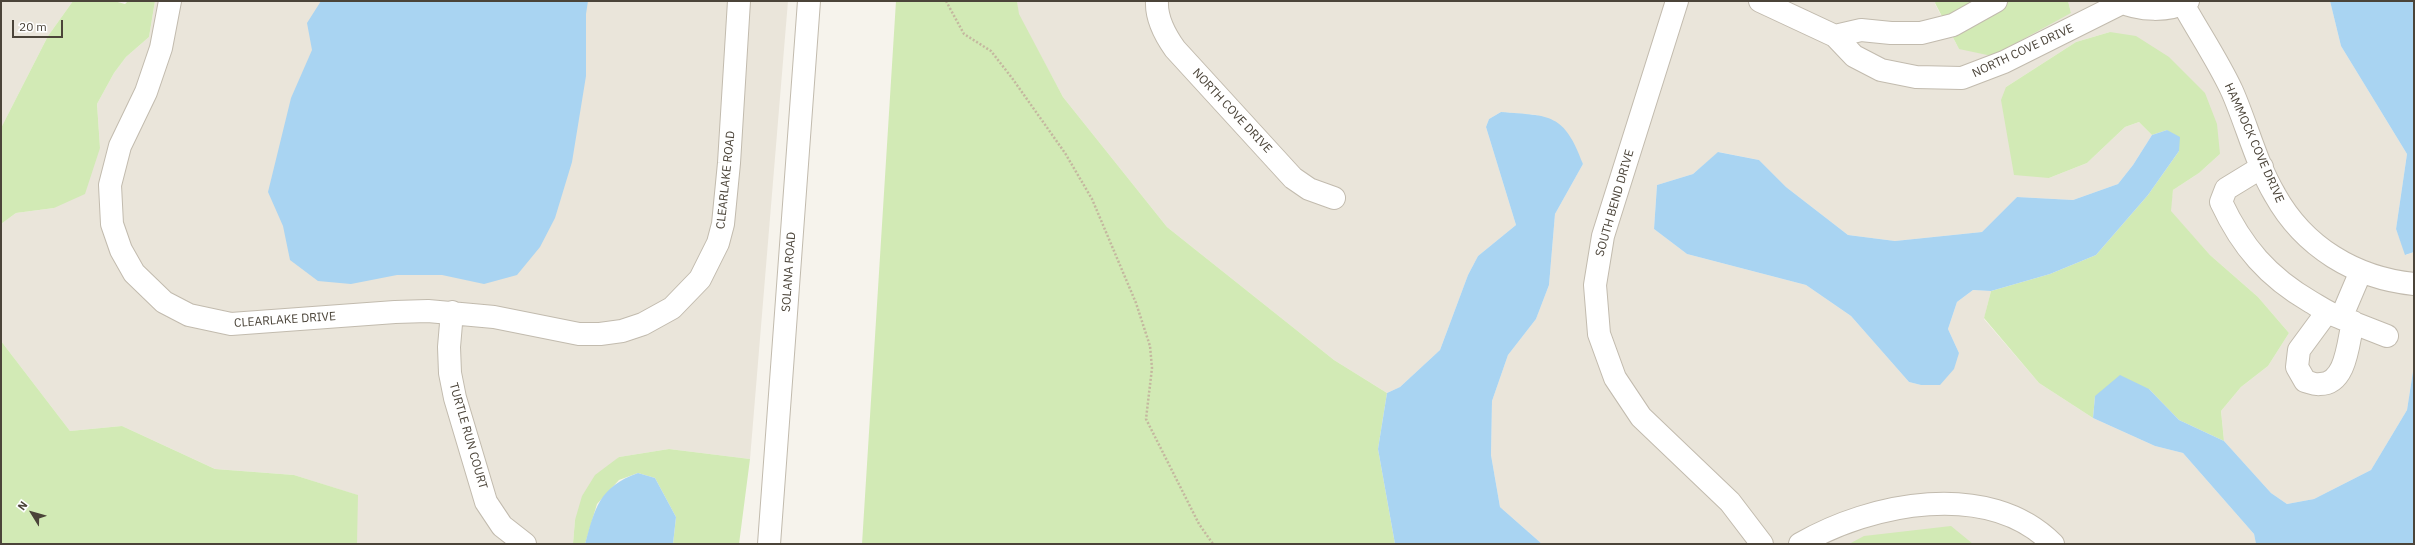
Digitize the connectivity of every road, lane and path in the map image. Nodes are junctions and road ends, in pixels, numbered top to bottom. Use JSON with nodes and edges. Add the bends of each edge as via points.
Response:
{"nodes":[{"id":1,"x":170,"y":1,"type":"edge"},
{"id":2,"x":738,"y":1,"type":"edge"},
{"id":3,"x":809,"y":1,"type":"edge"},
{"id":4,"x":946,"y":1,"type":"edge"},
{"id":5,"x":1157,"y":1,"type":"edge"},
{"id":6,"x":1677,"y":1,"type":"edge"},
{"id":7,"x":1760,"y":1,"type":"edge"},
{"id":8,"x":1996,"y":1,"type":"edge"},
{"id":9,"x":2121,"y":2,"type":"edge"},
{"id":10,"x":2185,"y":3,"type":"edge"},
{"id":11,"x":1779,"y":6,"type":"edge"},
{"id":12,"x":1835,"y":36,"type":"junction"},
{"id":13,"x":2262,"y":167,"type":"junction"},
{"id":14,"x":1334,"y":198,"type":"dead end"},
{"id":15,"x":2361,"y":272,"type":"junction"},
{"id":16,"x":2414,"y":284,"type":"edge"},
{"id":17,"x":452,"y":312,"type":"junction"},
{"id":18,"x":2340,"y":317,"type":"junction"},
{"id":19,"x":2387,"y":336,"type":"dead end"},
{"id":20,"x":525,"y":544,"type":"edge"},
{"id":21,"x":769,"y":544,"type":"edge"},
{"id":22,"x":1213,"y":544,"type":"edge"},
{"id":23,"x":1762,"y":544,"type":"edge"},
{"id":24,"x":1800,"y":544,"type":"edge"},
{"id":25,"x":2053,"y":544,"type":"edge"}],
"edges":[{"from":1,"to":17,"type":"street","name":"CLEARLAKE DRIVE","via":[[161,48],[146,92],[120,146],[110,185],[110,211],[114,231],[126,262],[143,284],[164,302],[189,315],[231,324],[395,312]]},
{"from":2,"to":17,"type":"street","name":"CLEARLAKE ROAD","via":[[724,224],[710,262],[686,294],[672,308],[653,320],[622,331],[600,334],[579,334],[494,317]]},
{"from":3,"to":21,"type":"street","name":"SOLANA ROAD"},
{"from":4,"to":22,"type":"path","via":[[964,34],[991,51],[1012,78],[1065,153],[1092,199],[1136,303],[1150,346],[1152,368],[1146,419],[1198,524]]},
{"from":5,"to":14,"type":"street","name":"NORTH COVE DRIVE","via":[[1159,20],[1175,49],[1293,178],[1309,189]]},
{"from":6,"to":23,"type":"street","name":"SOUTH BEND DRIVE","via":[[1603,236],[1595,285],[1599,334],[1615,378],[1641,417],[1730,502]]},
{"from":7,"to":11,"type":"street","name":"NORTH COVE DRIVE"},
{"from":8,"to":12,"type":"street","via":[[1952,25],[1921,32],[1891,33],[1862,30]]},
{"from":9,"to":10,"type":"street","name":"HAMMOCK COVE DRIVE","via":[[2153,8],[2168,8]]},
{"from":9,"to":12,"type":"street","name":"NORTH COVE DRIVE","via":[[2004,62],[1962,78],[1916,77],[1881,70],[1854,56]]},
{"from":10,"to":13,"type":"street","name":"HAMMOCK COVE DRIVE","via":[[2231,91]]},
{"from":11,"to":12,"type":"street","name":"NORTH COVE DRIVE"},
{"from":13,"to":15,"type":"street","name":"HAMMOCK COVE DRIVE","via":[[2274,194],[2302,232],[2328,254]]},
{"from":13,"to":18,"type":"street","via":[[2226,189],[2221,202],[2232,226],[2255,258],[2290,289]]},
{"from":15,"to":16,"type":"street","name":"HAMMOCK COVE DRIVE"},
{"from":15,"to":18,"type":"street"},
{"from":17,"to":20,"type":"street","name":"TURTLE RUN COURT","via":[[450,373],[486,502],[502,526]]},
{"from":18,"to":19,"type":"street"},
{"from":24,"to":25,"type":"street","via":[[1821,532],[1863,516],[1914,505],[1950,504],[1971,506],[2012,517],[2031,527]]}]}
